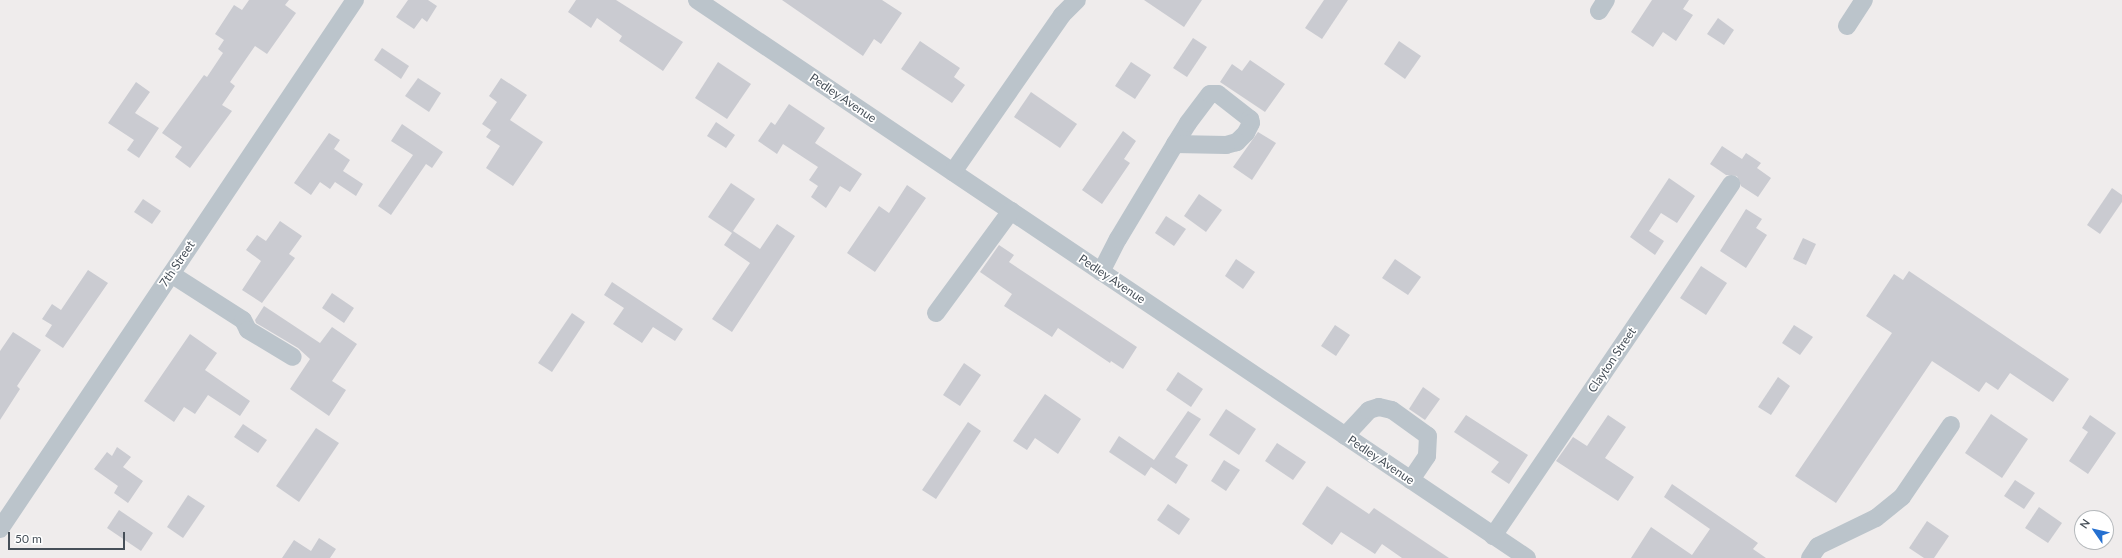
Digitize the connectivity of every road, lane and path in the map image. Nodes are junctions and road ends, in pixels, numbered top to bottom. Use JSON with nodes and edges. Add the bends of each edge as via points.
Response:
{"nodes":[{"id":1,"x":355,"y":0,"type":"edge"},
{"id":2,"x":697,"y":0,"type":"edge"},
{"id":3,"x":1077,"y":0,"type":"edge"},
{"id":4,"x":1864,"y":0,"type":"edge"},
{"id":5,"x":1847,"y":26,"type":"dead end"},
{"id":6,"x":1175,"y":144,"type":"dead end"},
{"id":7,"x":953,"y":172,"type":"junction"},
{"id":8,"x":1731,"y":184,"type":"dead end"},
{"id":9,"x":1011,"y":211,"type":"junction"},
{"id":10,"x":1101,"y":272,"type":"junction"},
{"id":11,"x":171,"y":274,"type":"junction"},
{"id":12,"x":936,"y":314,"type":"dead end"},
{"id":13,"x":292,"y":358,"type":"dead end"},
{"id":14,"x":1951,"y":425,"type":"dead end"},
{"id":15,"x":1345,"y":436,"type":"junction"},
{"id":16,"x":1411,"y":480,"type":"junction"},
{"id":17,"x":0,"y":529,"type":"edge"},
{"id":18,"x":1493,"y":536,"type":"junction"},
{"id":19,"x":1526,"y":558,"type":"edge"},
{"id":20,"x":1810,"y":558,"type":"edge"}],
"edges":[{"from":1,"to":11,"type":"street","name":"7th Street"},
{"from":2,"to":7,"type":"street","name":"Pedley Avenue"},
{"from":3,"to":7,"type":"street","via":[[1062,15]]},
{"from":4,"to":5,"type":"street"},
{"from":6,"to":10,"type":"street"},
{"from":7,"to":9,"type":"street","name":"Pedley Avenue"},
{"from":8,"to":18,"type":"street","name":"Clayton Street"},
{"from":9,"to":10,"type":"street","name":"Pedley Avenue"},
{"from":9,"to":12,"type":"street"},
{"from":10,"to":15,"type":"street","name":"Pedley Avenue"},
{"from":11,"to":13,"type":"street","via":[[243,320],[248,330]]},
{"from":11,"to":17,"type":"street","name":"7th Street"},
{"from":14,"to":20,"type":"street","via":[[1902,497],[1876,518],[1818,546]]},
{"from":15,"to":16,"type":"street","name":"Pedley Avenue"},
{"from":15,"to":16,"type":"street","via":[[1369,410],[1379,407],[1392,410],[1428,436],[1427,456]]},
{"from":16,"to":18,"type":"street","name":"Pedley Avenue"},
{"from":18,"to":19,"type":"street","name":"Pedley Avenue"}]}
